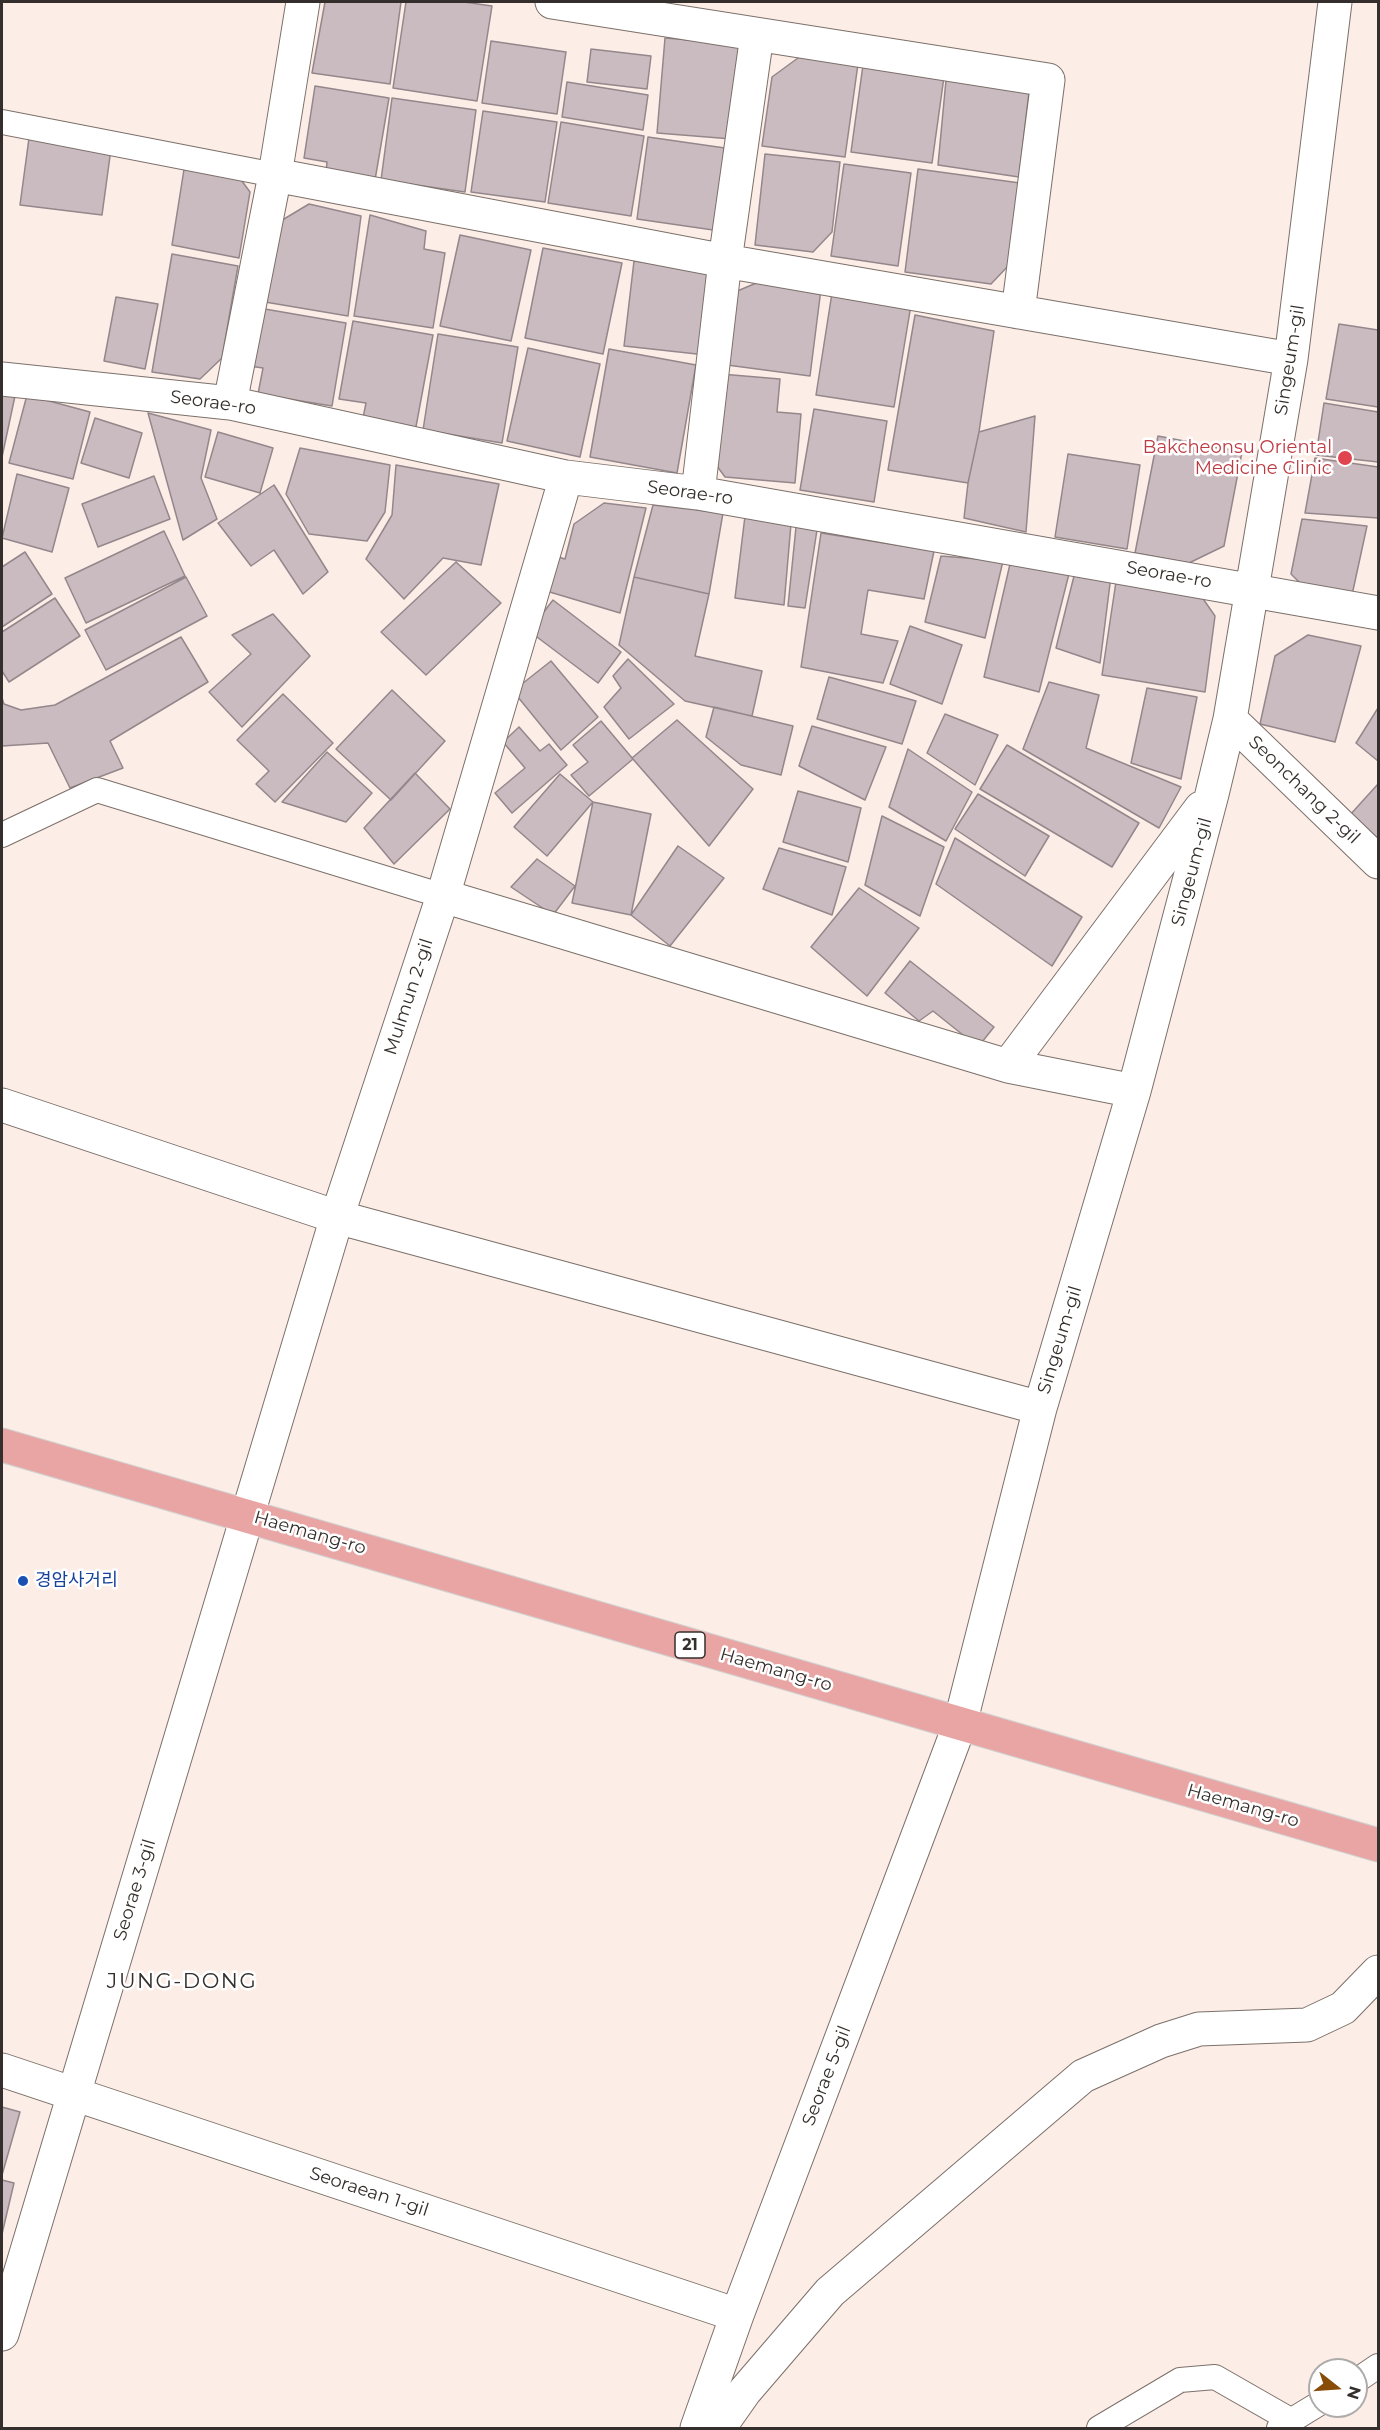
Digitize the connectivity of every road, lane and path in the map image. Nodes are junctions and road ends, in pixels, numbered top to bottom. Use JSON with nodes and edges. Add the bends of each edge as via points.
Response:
{"nodes":[{"id":1,"x":303,"y":2,"type":"edge"},
{"id":2,"x":552,"y":2,"type":"edge"},
{"id":3,"x":1335,"y":2,"type":"edge"},
{"id":4,"x":757,"y":35,"type":"junction"},
{"id":5,"x":2,"y":123,"type":"edge"},
{"id":6,"x":275,"y":175,"type":"junction"},
{"id":7,"x":725,"y":261,"type":"junction"},
{"id":8,"x":1018,"y":312,"type":"junction"},
{"id":9,"x":1292,"y":359,"type":"junction"},
{"id":10,"x":2,"y":379,"type":"edge"},
{"id":11,"x":230,"y":403,"type":"junction"},
{"id":12,"x":566,"y":477,"type":"junction"},
{"id":13,"x":698,"y":493,"type":"junction"},
{"id":14,"x":1250,"y":590,"type":"junction"},
{"id":15,"x":1378,"y":613,"type":"edge"},
{"id":16,"x":1230,"y":718,"type":"junction"},
{"id":17,"x":1212,"y":794,"type":"junction"},
{"id":18,"x":2,"y":835,"type":"edge"},
{"id":19,"x":1378,"y":862,"type":"edge"},
{"id":20,"x":442,"y":896,"type":"junction"},
{"id":21,"x":1008,"y":1066,"type":"junction"},
{"id":22,"x":1134,"y":1091,"type":"junction"},
{"id":23,"x":2,"y":1105,"type":"edge"},
{"id":24,"x":337,"y":1217,"type":"junction"},
{"id":25,"x":1040,"y":1408,"type":"junction"},
{"id":26,"x":2,"y":1445,"type":"edge"},
{"id":27,"x":249,"y":1515,"type":"junction"},
{"id":28,"x":960,"y":1724,"type":"junction"},
{"id":29,"x":1378,"y":1845,"type":"edge"},
{"id":30,"x":1378,"y":1972,"type":"edge"},
{"id":31,"x":2,"y":2070,"type":"edge"},
{"id":32,"x":74,"y":2093,"type":"junction"},
{"id":33,"x":737,"y":2315,"type":"junction"},
{"id":34,"x":2,"y":2334,"type":"edge"},
{"id":35,"x":1308,"y":2411,"type":"edge"},
{"id":36,"x":1285,"y":2425,"type":"edge"},
{"id":37,"x":697,"y":2428,"type":"edge"},
{"id":38,"x":719,"y":2428,"type":"edge"},
{"id":39,"x":1099,"y":2428,"type":"edge"}],
"edges":[{"from":1,"to":6,"type":"street"},
{"from":2,"to":4,"type":"street"},
{"from":3,"to":9,"type":"street","name":"Singeum-gil"},
{"from":4,"to":7,"type":"street"},
{"from":4,"to":8,"type":"street","via":[[1048,80]]},
{"from":5,"to":6,"type":"lane"},
{"from":6,"to":7,"type":"street"},
{"from":6,"to":11,"type":"street"},
{"from":7,"to":8,"type":"street"},
{"from":7,"to":13,"type":"street"},
{"from":8,"to":9,"type":"street"},
{"from":9,"to":14,"type":"street","name":"Singeum-gil"},
{"from":10,"to":11,"type":"street","name":"Seorae-ro"},
{"from":11,"to":12,"type":"street","name":"Seorae-ro"},
{"from":12,"to":13,"type":"street","name":"Seorae-ro"},
{"from":12,"to":20,"type":"street","name":"Mulmun 2-gil"},
{"from":13,"to":14,"type":"street","name":"Seorae-ro"},
{"from":14,"to":15,"type":"street","name":"Seorae-ro"},
{"from":14,"to":16,"type":"street","name":"Singeum-gil"},
{"from":16,"to":17,"type":"street","name":"Singeum-gil"},
{"from":16,"to":19,"type":"street","name":"Seonchang 2-gil"},
{"from":17,"to":21,"type":"street"},
{"from":17,"to":22,"type":"street","name":"Singeum-gil"},
{"from":18,"to":20,"type":"lane","via":[[97,790]]},
{"from":20,"to":21,"type":"street"},
{"from":20,"to":24,"type":"street","name":"Mulmun 2-gil"},
{"from":21,"to":22,"type":"street"},
{"from":22,"to":25,"type":"street","name":"Singeum-gil"},
{"from":23,"to":24,"type":"street"},
{"from":24,"to":25,"type":"street"},
{"from":24,"to":27,"type":"street","name":"Mulmun 2-gil"},
{"from":25,"to":28,"type":"street","name":"Singeum-gil"},
{"from":26,"to":27,"type":"main road","name":"Haemang-ro","number":"21"},
{"from":27,"to":28,"type":"main road","name":"Haemang-ro","number":"21"},
{"from":27,"to":32,"type":"street","name":"Seorae 3-gil"},
{"from":28,"to":29,"type":"main road","name":"Haemang-ro","number":"21"},
{"from":28,"to":33,"type":"street","name":"Seorae 5-gil"},
{"from":30,"to":38,"type":"street","via":[[1343,2008],[1307,2025],[1199,2029],[1161,2041],[1083,2076],[830,2292],[745,2391]]},
{"from":31,"to":32,"type":"street","name":"Seoraean 1-gil"},
{"from":32,"to":33,"type":"street","name":"Seoraean 1-gil"},
{"from":32,"to":34,"type":"street","name":"Seorae 3-gil"},
{"from":33,"to":37,"type":"street","name":"Seorae 5-gil"},
{"from":35,"to":36,"type":"lane"},
{"from":36,"to":39,"type":"lane","via":[[1215,2377],[1180,2380]]}]}
